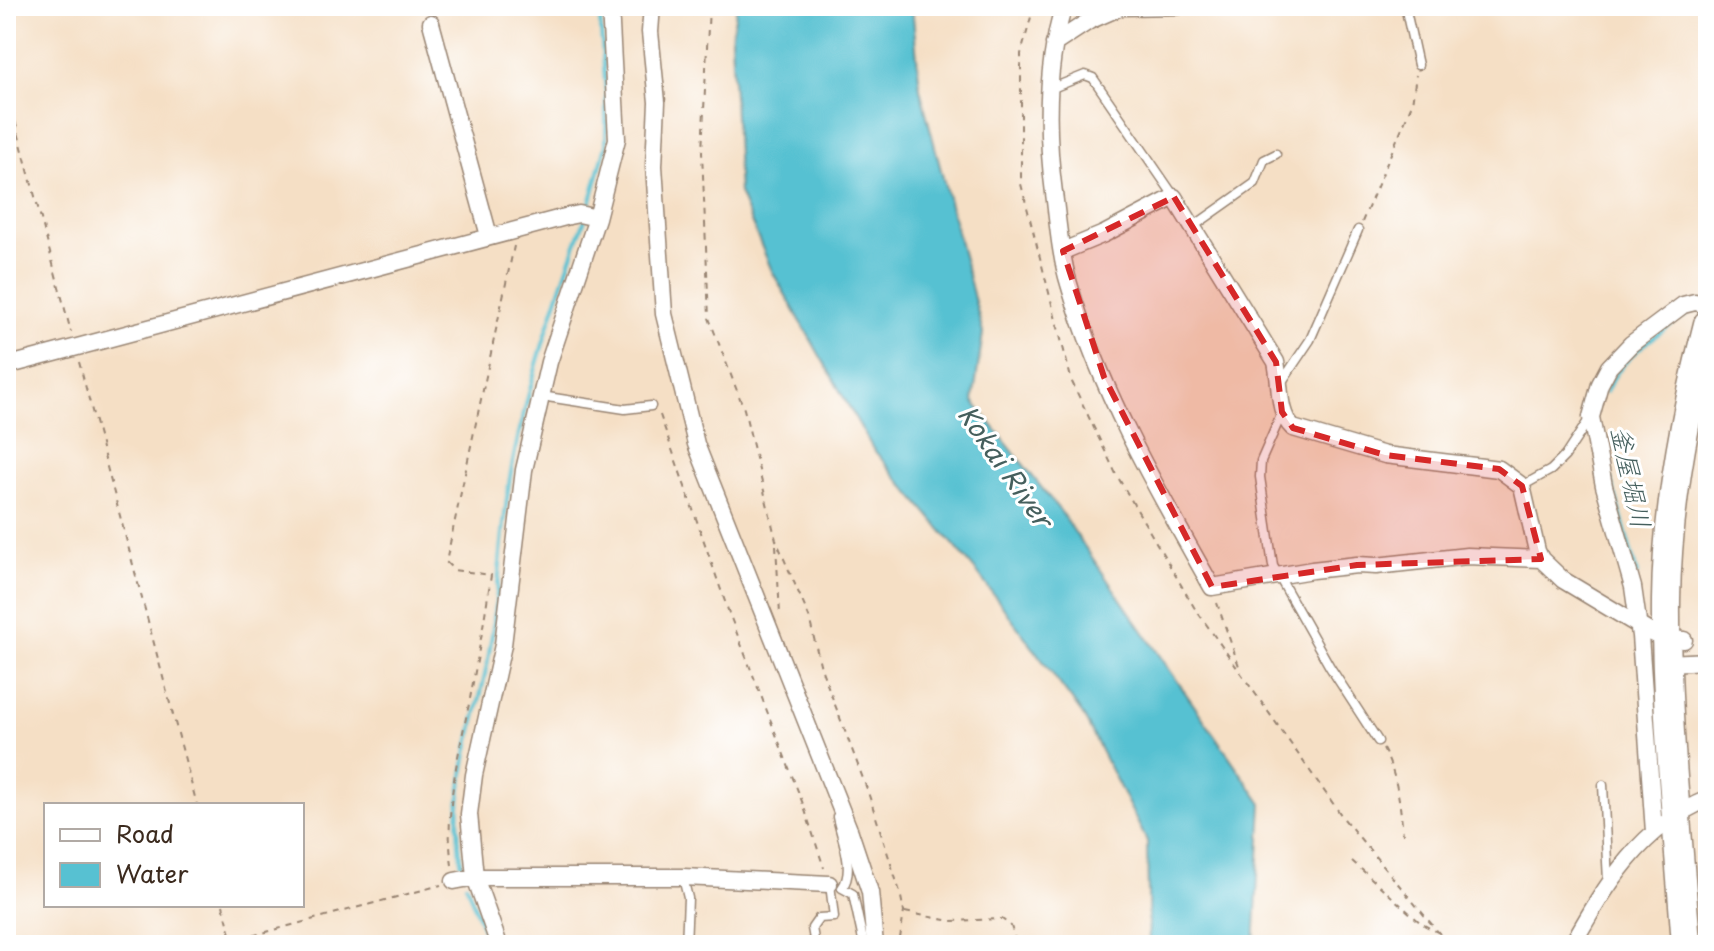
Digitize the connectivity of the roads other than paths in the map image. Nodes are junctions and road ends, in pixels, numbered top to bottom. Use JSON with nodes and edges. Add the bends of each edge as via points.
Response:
{"nodes":[{"id":1,"x":610,"y":6,"type":"edge"},
{"id":2,"x":652,"y":6,"type":"edge"},
{"id":3,"x":1064,"y":6,"type":"edge"},
{"id":4,"x":1179,"y":6,"type":"edge"},
{"id":5,"x":1405,"y":6,"type":"edge"},
{"id":6,"x":431,"y":23,"type":"dead end"},
{"id":7,"x":1054,"y":44,"type":"junction"},
{"id":8,"x":1418,"y":65,"type":"road end"},
{"id":9,"x":1050,"y":89,"type":"junction"},
{"id":10,"x":1276,"y":154,"type":"dead end"},
{"id":11,"x":1174,"y":197,"type":"junction"},
{"id":12,"x":597,"y":218,"type":"junction"},
{"id":13,"x":1194,"y":226,"type":"junction"},
{"id":14,"x":1358,"y":230,"type":"road end"},
{"id":15,"x":489,"y":236,"type":"junction"},
{"id":16,"x":1063,"y":251,"type":"junction"},
{"id":17,"x":1708,"y":305,"type":"edge"},
{"id":18,"x":1708,"y":324,"type":"edge"},
{"id":19,"x":6,"y":366,"type":"edge"},
{"id":20,"x":1281,"y":383,"type":"junction"},
{"id":21,"x":541,"y":396,"type":"junction"},
{"id":22,"x":1708,"y":397,"type":"edge"},
{"id":23,"x":651,"y":406,"type":"road end"},
{"id":24,"x":1282,"y":412,"type":"junction"},
{"id":25,"x":1591,"y":417,"type":"junction"},
{"id":26,"x":1522,"y":486,"type":"junction"},
{"id":27,"x":1541,"y":559,"type":"junction"},
{"id":28,"x":1276,"y":576,"type":"junction"},
{"id":29,"x":1638,"y":625,"type":"junction"},
{"id":30,"x":1682,"y":653,"type":"edge"},
{"id":31,"x":1378,"y":741,"type":"road end"},
{"id":32,"x":828,"y":776,"type":"junction"},
{"id":33,"x":1603,"y":785,"type":"dead end"},
{"id":34,"x":1683,"y":813,"type":"edge"},
{"id":35,"x":683,"y":877,"type":"junction"},
{"id":36,"x":464,"y":879,"type":"junction"},
{"id":37,"x":1608,"y":882,"type":"junction"},
{"id":38,"x":836,"y":886,"type":"junction"},
{"id":39,"x":499,"y":945,"type":"edge"},
{"id":40,"x":686,"y":945,"type":"edge"},
{"id":41,"x":815,"y":945,"type":"edge"},
{"id":42,"x":864,"y":945,"type":"edge"},
{"id":43,"x":875,"y":945,"type":"edge"},
{"id":44,"x":1572,"y":945,"type":"edge"},
{"id":45,"x":1686,"y":945,"type":"edge"},
{"id":46,"x":1703,"y":945,"type":"edge"}],
"edges":[{"from":1,"to":12,"type":"street","via":[[617,139]]},
{"from":2,"to":32,"type":"street","via":[[654,166],[664,314],[696,444]]},
{"from":3,"to":7,"type":"street"},
{"from":4,"to":7,"type":"street","via":[[1121,7]]},
{"from":5,"to":8,"type":"lane"},
{"from":6,"to":15,"type":"street"},
{"from":7,"to":9,"type":"street"},
{"from":9,"to":11,"type":"lane","via":[[1085,75],[1093,78]]},
{"from":9,"to":16,"type":"street","via":[[1048,149]]},
{"from":10,"to":13,"type":"lane","via":[[1264,160],[1255,183]]},
{"from":11,"to":13,"type":"street"},
{"from":11,"to":16,"type":"street"},
{"from":12,"to":15,"type":"street","via":[[579,214]]},
{"from":12,"to":21,"type":"street"},
{"from":13,"to":20,"type":"street","via":[[1276,362]]},
{"from":14,"to":20,"type":"lane","via":[[1310,340]]},
{"from":15,"to":19,"type":"street"},
{"from":16,"to":28,"type":"street","via":[[1068,281],[1104,377],[1159,493],[1212,587]]},
{"from":17,"to":25,"type":"street","via":[[1683,305],[1631,344],[1609,367]]},
{"from":18,"to":30,"type":"highway","via":[[1677,471],[1669,556]]},
{"from":20,"to":24,"type":"street"},
{"from":21,"to":23,"type":"lane","via":[[625,409]]},
{"from":21,"to":36,"type":"street","via":[[518,504],[503,645],[474,775]]},
{"from":22,"to":30,"type":"highway","via":[[1687,539]]},
{"from":24,"to":26,"type":"street","via":[[1285,421],[1305,433],[1385,455],[1499,469]]},
{"from":24,"to":28,"type":"lane","via":[[1261,461],[1260,477]]},
{"from":25,"to":26,"type":"lane","via":[[1558,463]]},
{"from":25,"to":29,"type":"street"},
{"from":26,"to":27,"type":"street"},
{"from":27,"to":28,"type":"street","via":[[1467,556]]},
{"from":27,"to":29,"type":"street","via":[[1563,580]]},
{"from":28,"to":31,"type":"lane"},
{"from":29,"to":30,"type":"street"},
{"from":29,"to":34,"type":"street"},
{"from":30,"to":34,"type":"highway"},
{"from":32,"to":38,"type":"lane","via":[[848,867],[848,879]]},
{"from":32,"to":43,"type":"street","via":[[870,892]]},
{"from":33,"to":37,"type":"lane"},
{"from":34,"to":37,"type":"street","via":[[1626,859]]},
{"from":34,"to":45,"type":"highway"},
{"from":34,"to":46,"type":"highway"},
{"from":35,"to":36,"type":"street"},
{"from":35,"to":38,"type":"street"},
{"from":35,"to":40,"type":"lane","via":[[688,898]]},
{"from":36,"to":39,"type":"street"},
{"from":37,"to":44,"type":"street"},
{"from":38,"to":41,"type":"lane","via":[[834,917],[819,918],[812,928]]},
{"from":38,"to":42,"type":"lane","via":[[853,894]]}]}
